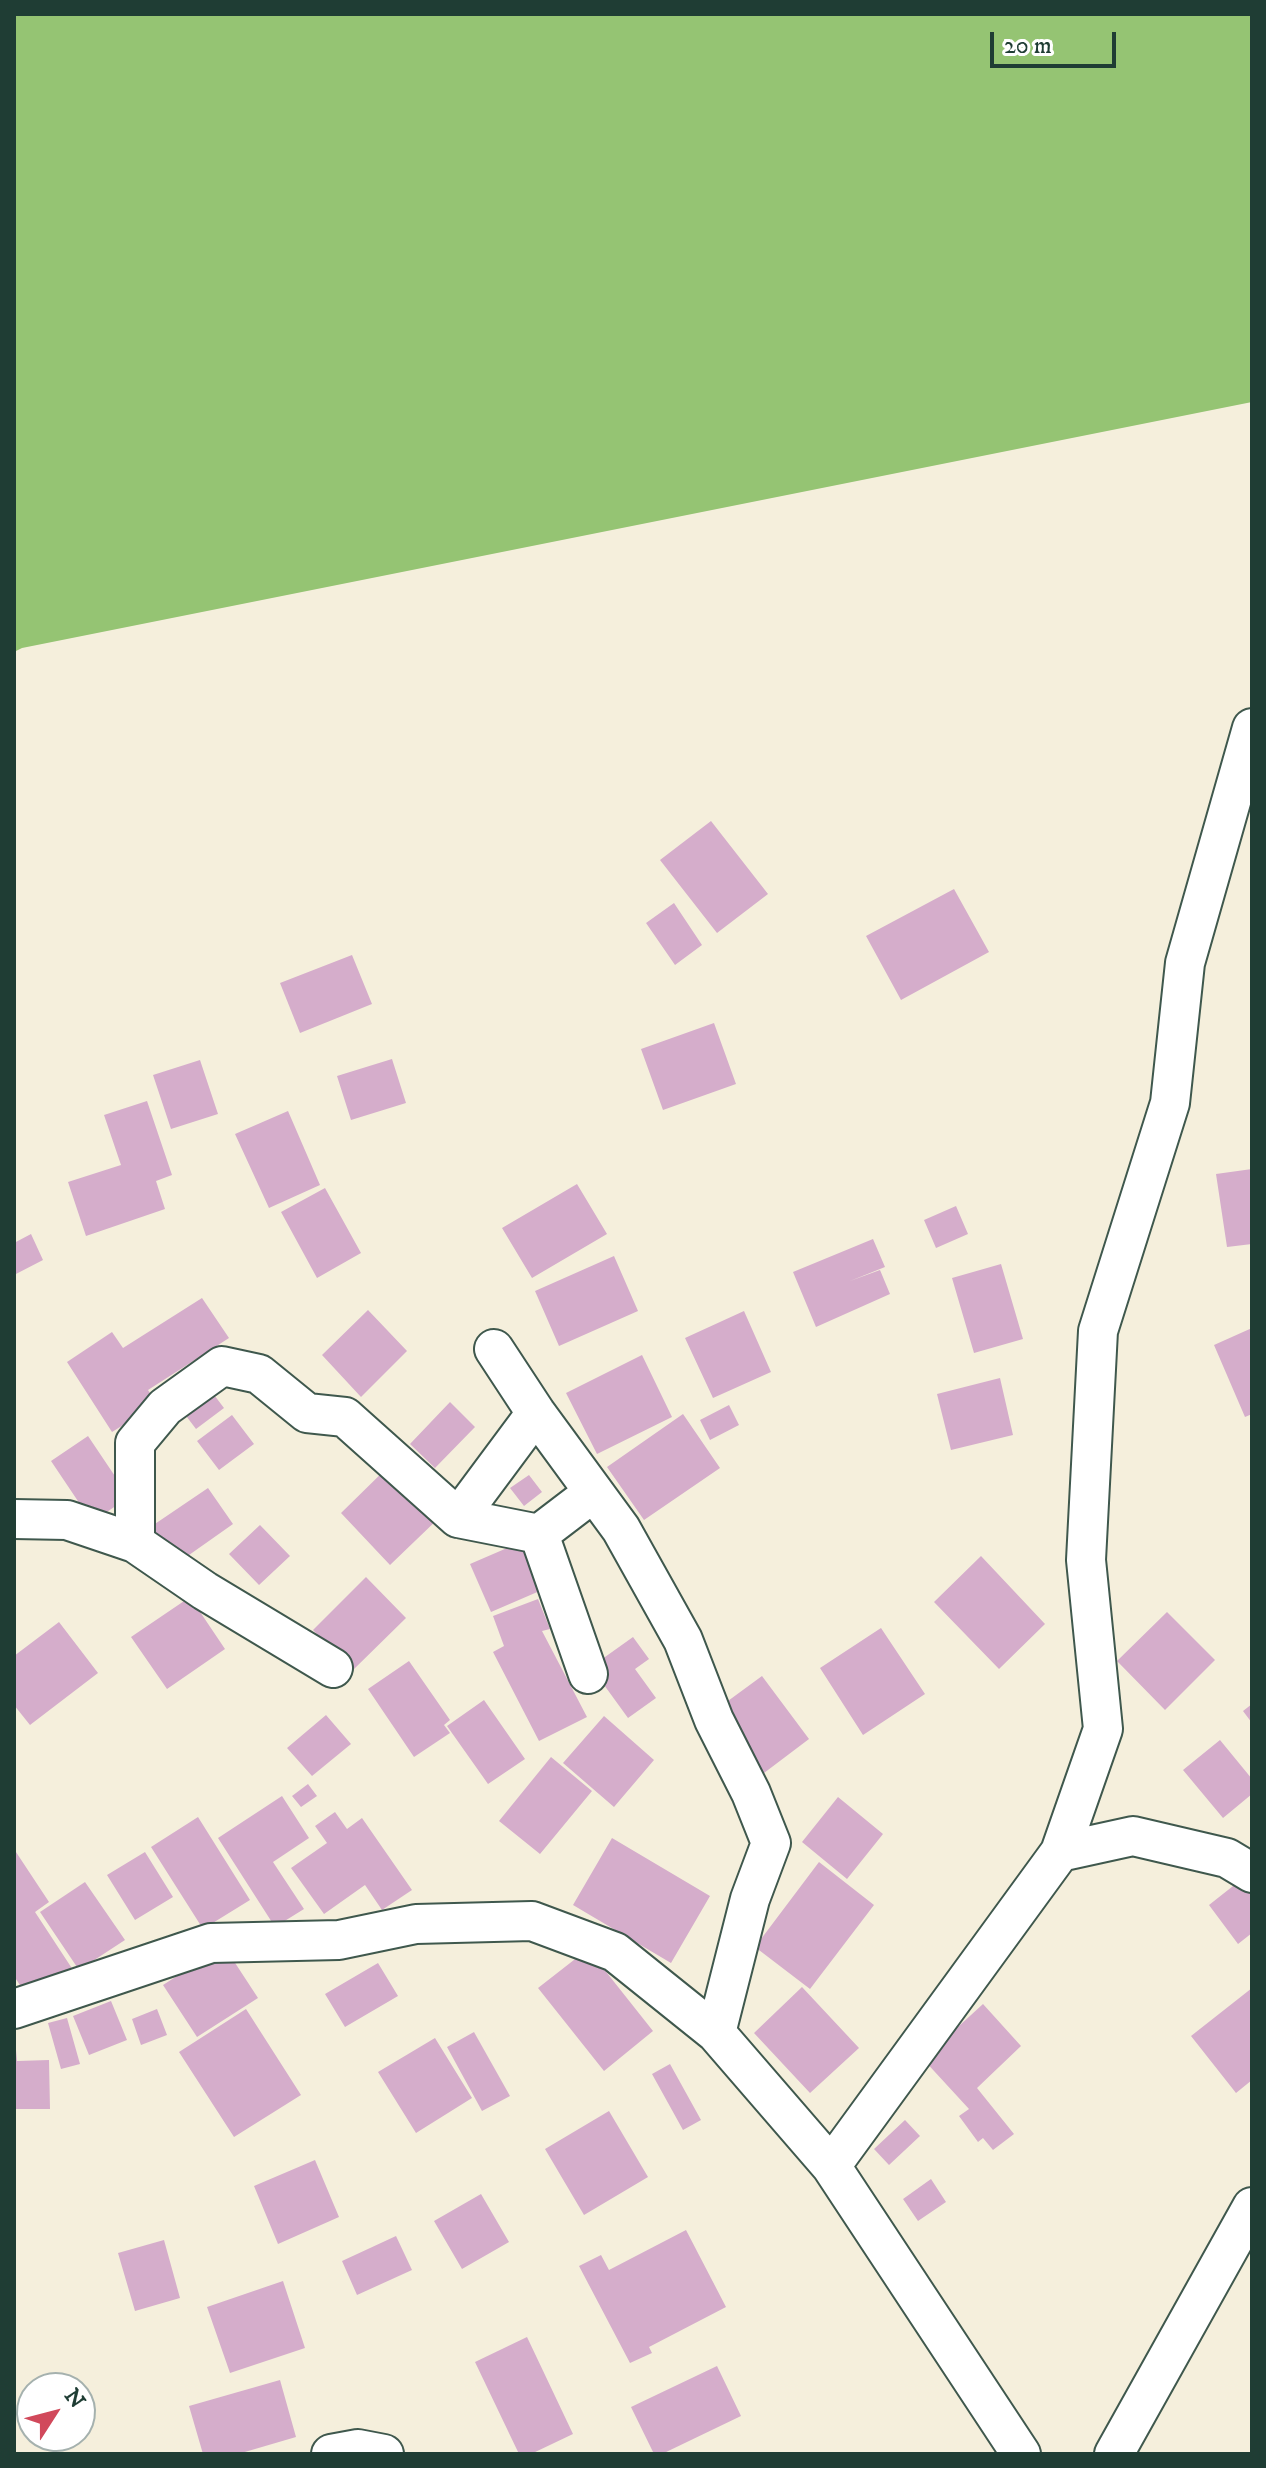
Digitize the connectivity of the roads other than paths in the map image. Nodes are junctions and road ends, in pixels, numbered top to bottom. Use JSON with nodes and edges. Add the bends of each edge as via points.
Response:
{"nodes":[{"id":1,"x":1252,"y":728,"type":"edge"},
{"id":2,"x":494,"y":1349,"type":"dead end"},
{"id":3,"x":536,"y":1413,"type":"junction"},
{"id":4,"x":594,"y":1492,"type":"junction"},
{"id":5,"x":458,"y":1518,"type":"junction"},
{"id":6,"x":14,"y":1519,"type":"edge"},
{"id":7,"x":539,"y":1534,"type":"junction"},
{"id":8,"x":135,"y":1543,"type":"junction"},
{"id":9,"x":333,"y":1668,"type":"dead end"},
{"id":10,"x":588,"y":1674,"type":"dead end"},
{"id":11,"x":1060,"y":1852,"type":"junction"},
{"id":12,"x":1252,"y":1873,"type":"edge"},
{"id":13,"x":14,"y":2009,"type":"edge"},
{"id":14,"x":716,"y":2033,"type":"junction"},
{"id":15,"x":831,"y":2166,"type":"junction"},
{"id":16,"x":1252,"y":2207,"type":"edge"},
{"id":17,"x":331,"y":2454,"type":"edge"},
{"id":18,"x":384,"y":2454,"type":"edge"},
{"id":19,"x":1021,"y":2454,"type":"edge"},
{"id":20,"x":1114,"y":2454,"type":"edge"}],
"edges":[{"from":1,"to":11,"type":"street","via":[[1185,963],[1170,1103],[1098,1331],[1086,1560],[1103,1729]]},
{"from":2,"to":3,"type":"street"},
{"from":3,"to":4,"type":"street"},
{"from":3,"to":5,"type":"street"},
{"from":4,"to":7,"type":"street"},
{"from":4,"to":14,"type":"street","via":[[621,1529],[683,1640],[771,1843],[750,1899]]},
{"from":5,"to":7,"type":"street"},
{"from":5,"to":8,"type":"street","via":[[345,1417],[307,1413],[259,1374],[222,1366],[165,1407],[135,1443]]},
{"from":6,"to":8,"type":"street","via":[[67,1520]]},
{"from":7,"to":10,"type":"street"},
{"from":8,"to":9,"type":"street"},
{"from":11,"to":12,"type":"street","via":[[1133,1836],[1227,1858]]},
{"from":11,"to":15,"type":"street"},
{"from":13,"to":14,"type":"street","via":[[211,1943],[339,1940],[416,1924],[532,1921],[615,1952]]},
{"from":14,"to":15,"type":"street"},
{"from":15,"to":19,"type":"street"},
{"from":16,"to":20,"type":"street"},
{"from":17,"to":18,"type":"street","via":[[358,2449]]}]}
